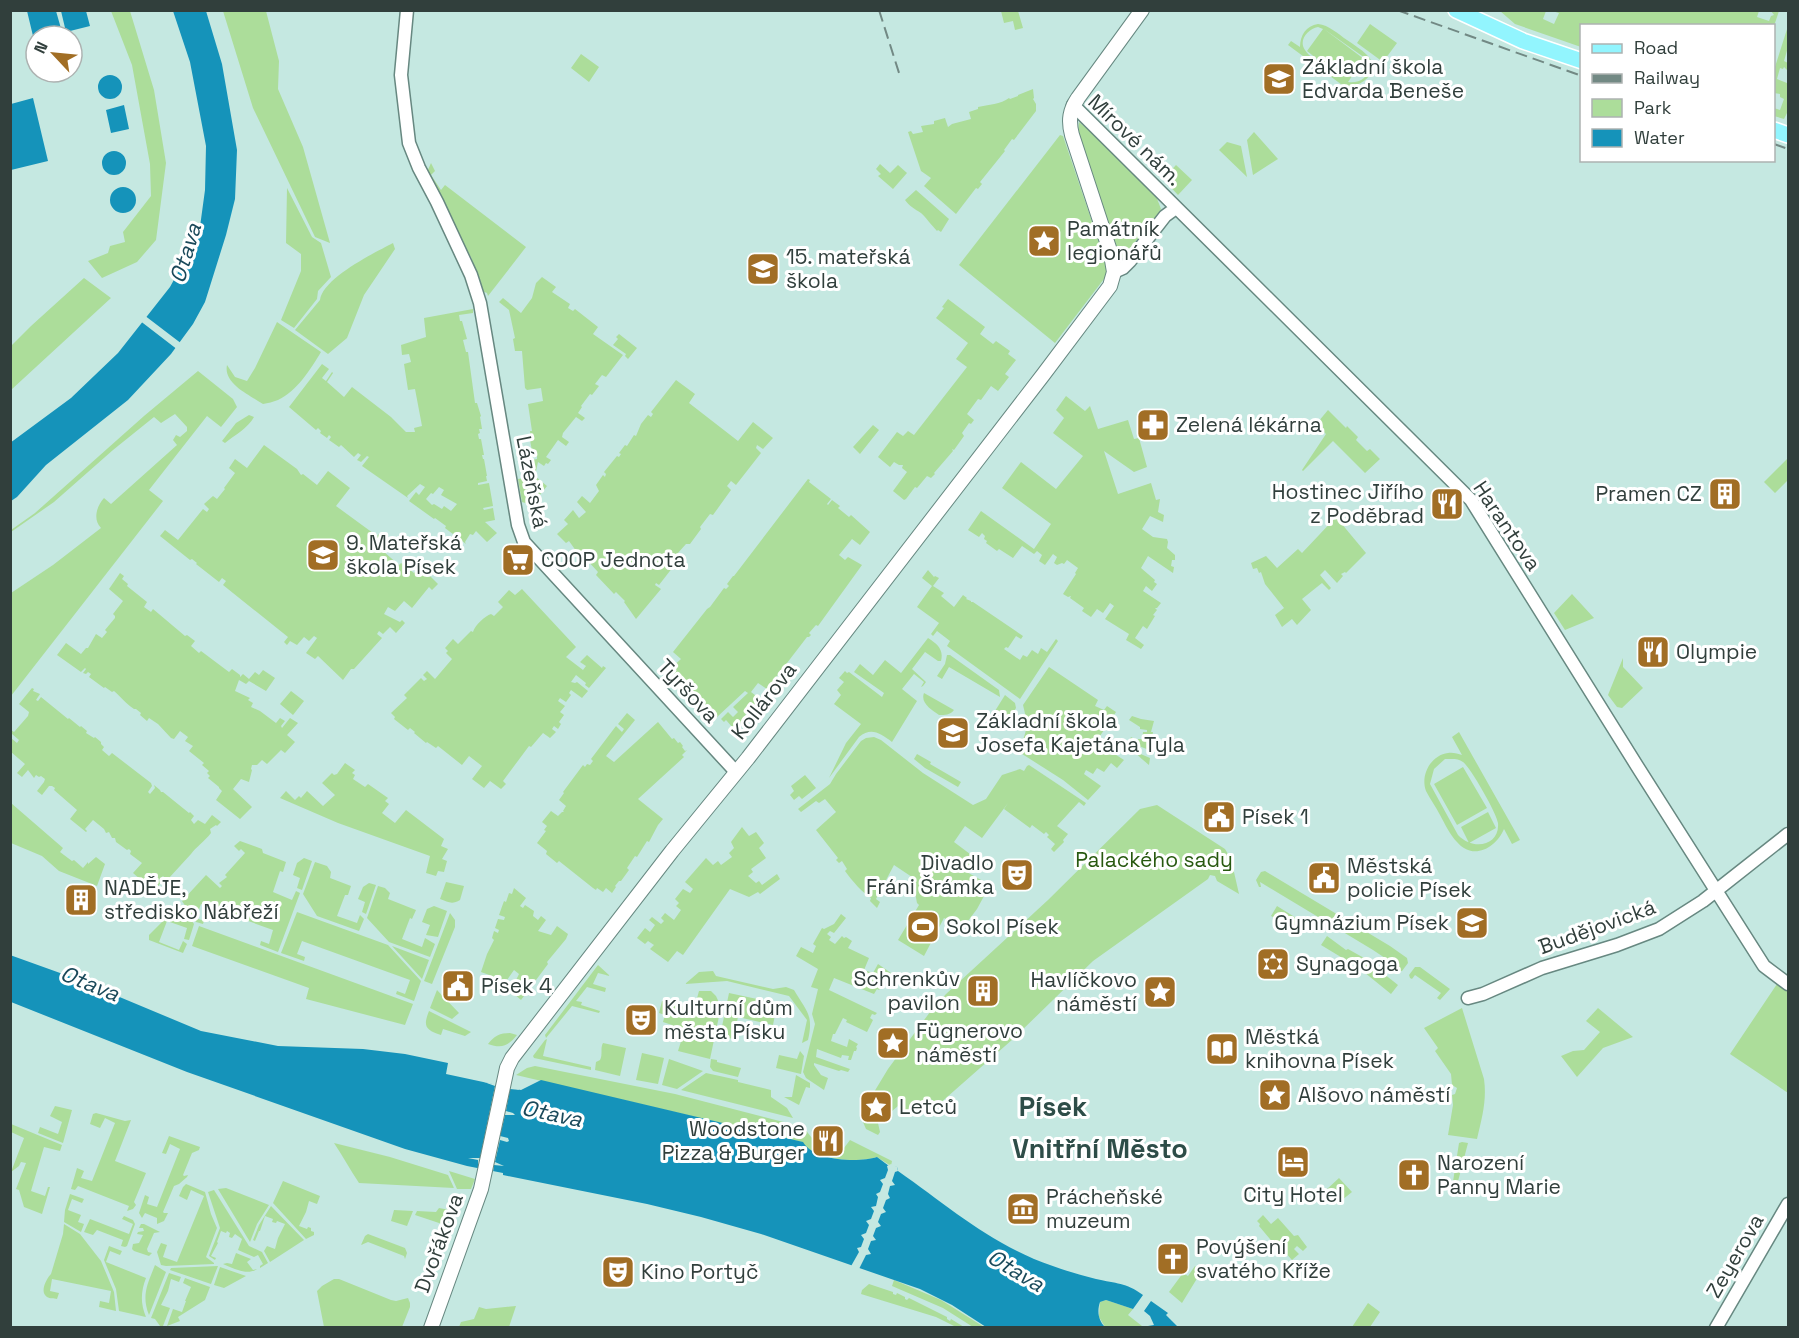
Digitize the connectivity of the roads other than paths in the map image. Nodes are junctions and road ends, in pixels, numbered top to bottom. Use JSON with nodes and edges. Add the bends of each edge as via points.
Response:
{"nodes":[{"id":1,"x":407,"y":10,"type":"edge"},
{"id":2,"x":1142,"y":10,"type":"edge"},
{"id":3,"x":1456,"y":10,"type":"edge"},
{"id":4,"x":1580,"y":61,"type":"edge"},
{"id":5,"x":1073,"y":105,"type":"junction"},
{"id":6,"x":1176,"y":208,"type":"junction"},
{"id":7,"x":1114,"y":272,"type":"junction"},
{"id":8,"x":1058,"y":356,"type":"joint"},
{"id":9,"x":636,"y":664,"type":"joint"},
{"id":10,"x":736,"y":772,"type":"junction"},
{"id":11,"x":1788,"y":834,"type":"edge"},
{"id":12,"x":1716,"y":891,"type":"junction"},
{"id":13,"x":1788,"y":984,"type":"edge"},
{"id":14,"x":1468,"y":998,"type":"dead end"},
{"id":15,"x":486,"y":1172,"type":"joint"},
{"id":16,"x":1788,"y":1204,"type":"edge"},
{"id":17,"x":431,"y":1328,"type":"edge"},
{"id":18,"x":1716,"y":1328,"type":"edge"}],
"edges":[{"from":1,"to":9,"type":"street","name":"Lázeňská","via":[[401,75],[409,143],[471,275],[480,303],[518,525],[524,542]]},
{"from":2,"to":5,"type":"main road"},
{"from":3,"to":4,"type":"main road","via":[[1523,41]]},
{"from":5,"to":6,"type":"street","name":"Mírové nám."},
{"from":5,"to":7,"type":"main road","name":"Mírové nám.","via":[[1070,129],[1112,254]]},
{"from":6,"to":7,"type":"street","name":"Mírové nám.","via":[[1130,261]]},
{"from":6,"to":12,"type":"street","name":"Harantova","via":[[1471,500]]},
{"from":7,"to":8,"type":"main road","name":"Mírové nám.","via":[[1107,290]]},
{"from":8,"to":10,"type":"main road","name":"Kollárova"},
{"from":9,"to":10,"type":"street","name":"Tyršova"},
{"from":10,"to":15,"type":"main road","name":"Kollárova","via":[[516,1052],[508,1065]]},
{"from":11,"to":12,"type":"street","name":"Budějovická"},
{"from":12,"to":13,"type":"street","name":"Harantova","via":[[1764,966]]},
{"from":12,"to":14,"type":"street","name":"Budějovická","via":[[1659,929],[1542,968]]},
{"from":15,"to":17,"type":"main road","name":"Dvořákova"},
{"from":16,"to":18,"type":"street","name":"Zeyerova"}]}
